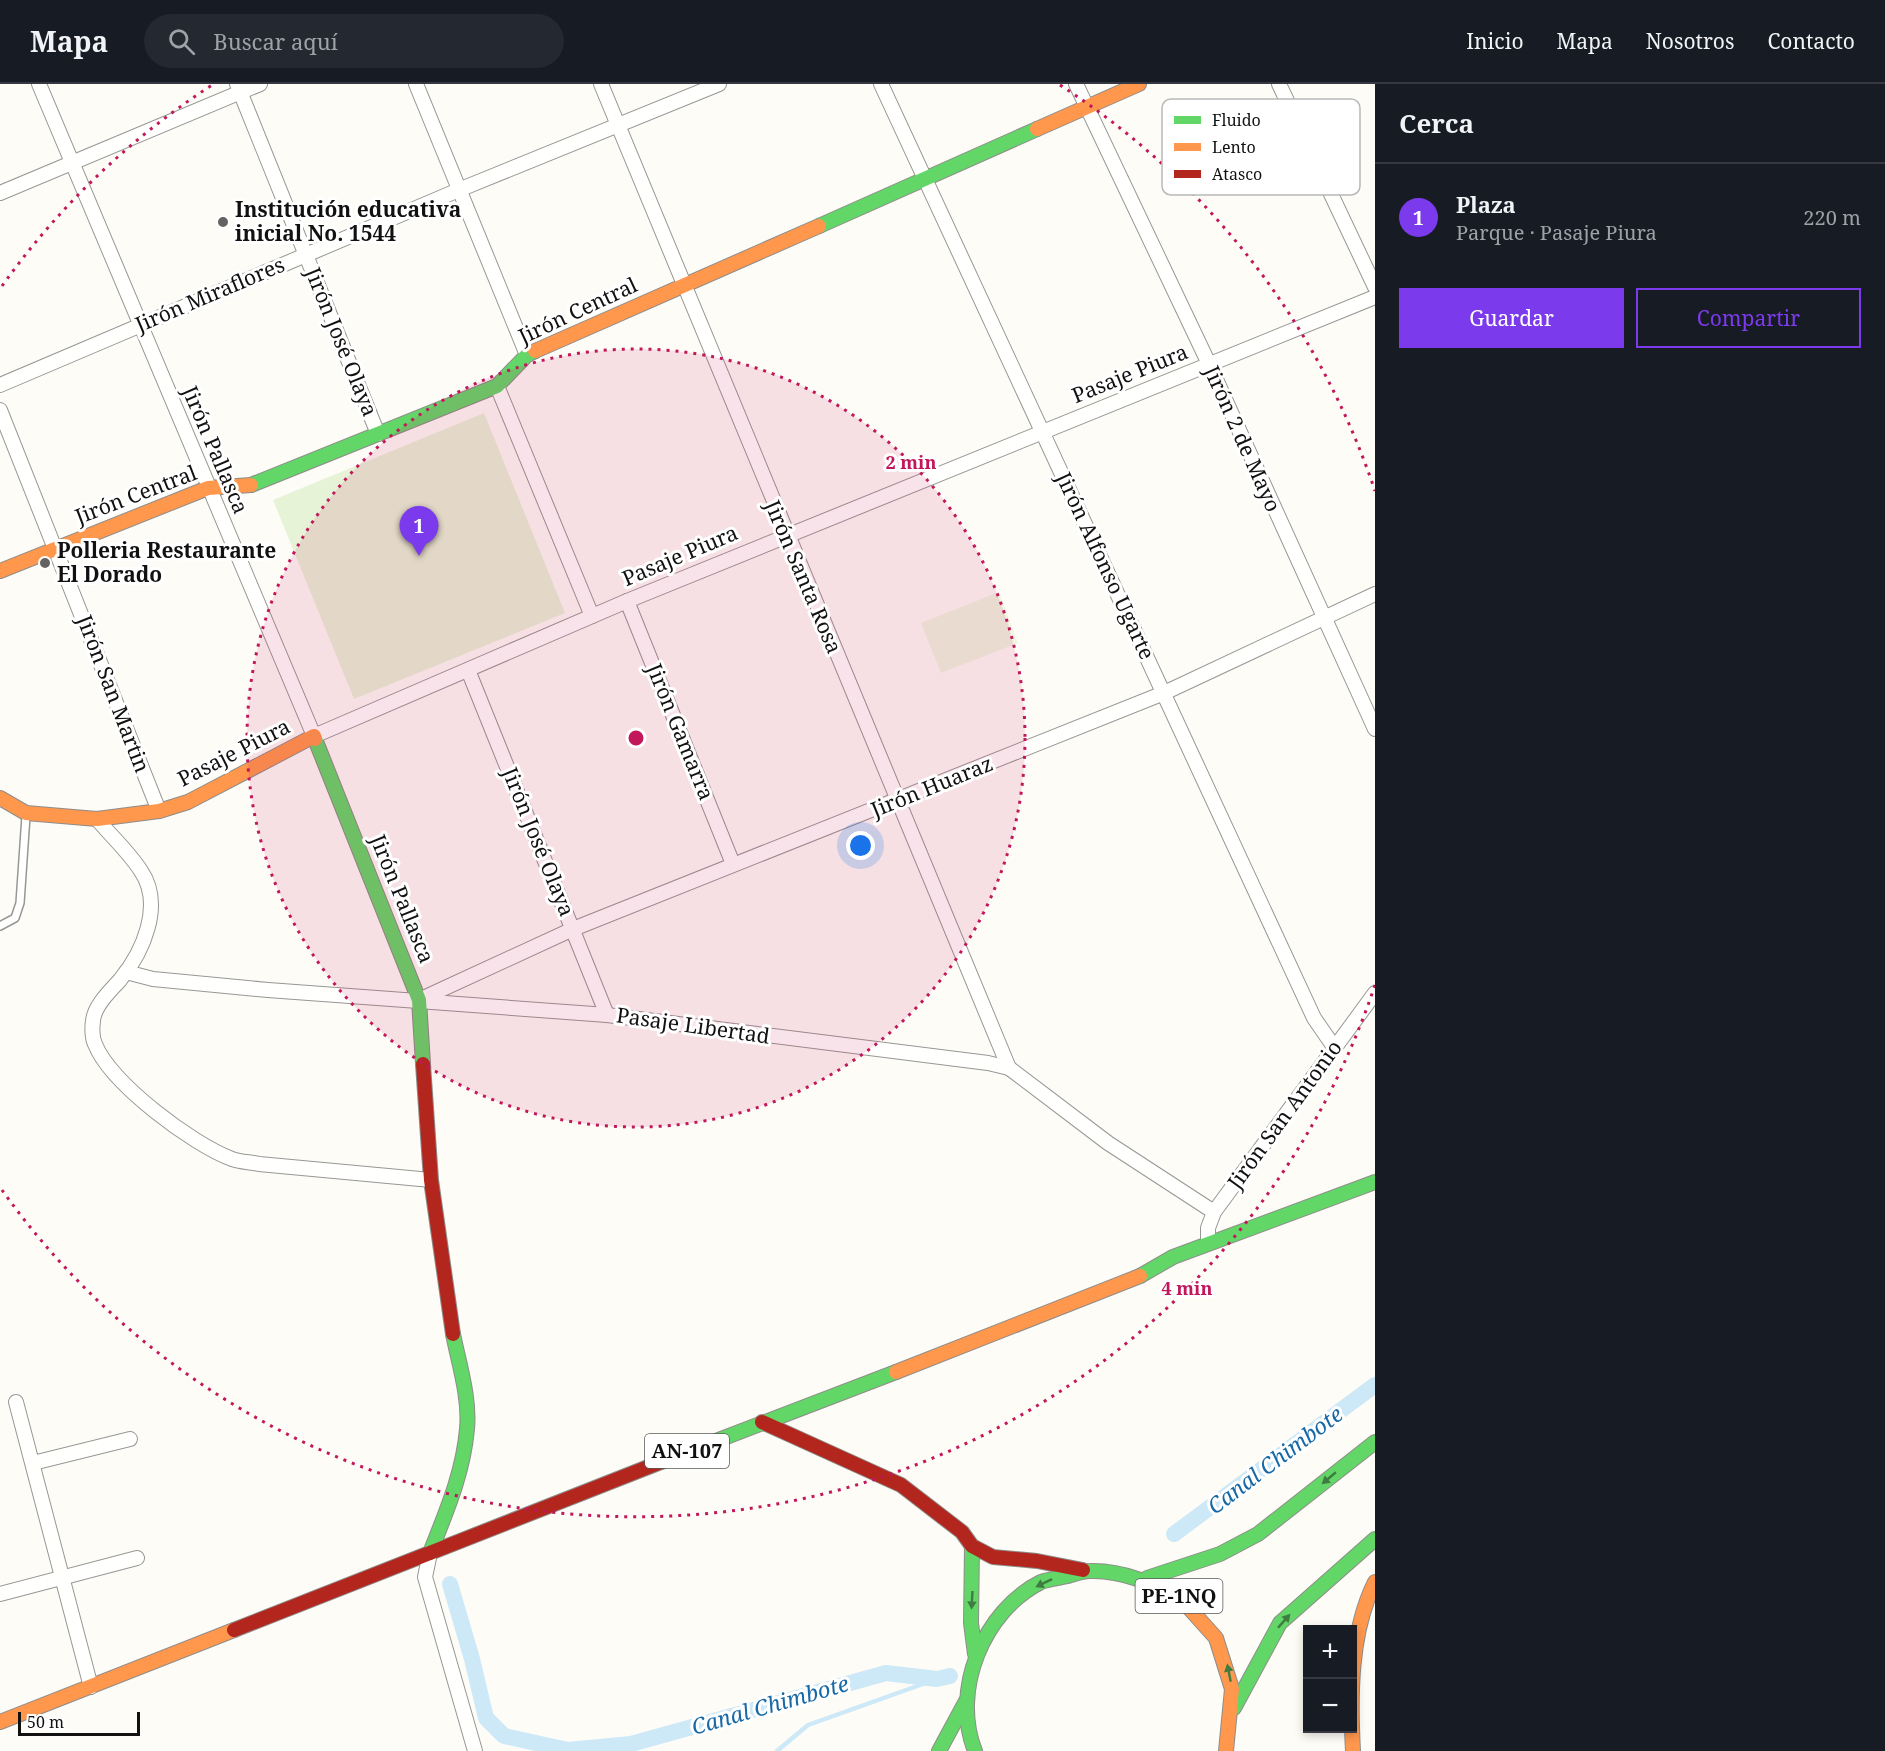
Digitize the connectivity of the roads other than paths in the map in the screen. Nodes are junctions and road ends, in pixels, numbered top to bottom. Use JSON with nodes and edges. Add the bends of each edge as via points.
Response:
{"nodes":[{"id":1,"x":39,"y":84,"type":"edge"},
{"id":2,"x":261,"y":84,"type":"edge"},
{"id":3,"x":416,"y":84,"type":"edge"},
{"id":4,"x":600,"y":84,"type":"edge"},
{"id":5,"x":719,"y":84,"type":"edge"},
{"id":6,"x":881,"y":84,"type":"edge"},
{"id":7,"x":1076,"y":84,"type":"edge"},
{"id":8,"x":1139,"y":84,"type":"edge"},
{"id":9,"x":1279,"y":84,"type":"edge"},
{"id":10,"x":238,"y":88,"type":"edge"},
{"id":11,"x":1286,"y":99,"type":"edge"},
{"id":12,"x":1087,"y":109,"type":"junction"},
{"id":13,"x":618,"y":125,"type":"junction"},
{"id":14,"x":72,"y":162,"type":"junction"},
{"id":15,"x":924,"y":181,"type":"junction"},
{"id":16,"x":461,"y":189,"type":"junction"},
{"id":17,"x":0,"y":193,"type":"edge"},
{"id":18,"x":1331,"y":195,"type":"edge"},
{"id":19,"x":306,"y":255,"type":"junction"},
{"id":20,"x":683,"y":286,"type":"junction"},
{"id":21,"x":1375,"y":287,"type":"edge"},
{"id":22,"x":1375,"y":297,"type":"edge"},
{"id":23,"x":140,"y":324,"type":"junction"},
{"id":24,"x":527,"y":355,"type":"junction"},
{"id":25,"x":1209,"y":364,"type":"junction"},
{"id":26,"x":0,"y":385,"type":"edge"},
{"id":27,"x":497,"y":386,"type":"junction"},
{"id":28,"x":0,"y":411,"type":"edge"},
{"id":29,"x":1043,"y":433,"type":"junction"},
{"id":30,"x":378,"y":434,"type":"junction"},
{"id":31,"x":208,"y":488,"type":"junction"},
{"id":32,"x":786,"y":535,"type":"junction"},
{"id":33,"x":56,"y":548,"type":"junction"},
{"id":34,"x":0,"y":571,"type":"edge"},
{"id":35,"x":1375,"y":594,"type":"edge"},
{"id":36,"x":627,"y":601,"type":"junction"},
{"id":37,"x":592,"y":616,"type":"junction"},
{"id":38,"x":1324,"y":619,"type":"junction"},
{"id":39,"x":468,"y":670,"type":"junction"},
{"id":40,"x":1164,"y":693,"type":"junction"},
{"id":41,"x":1375,"y":729,"type":"edge"},
{"id":42,"x":314,"y":736,"type":"junction"},
{"id":43,"x":1,"y":800,"type":"edge"},
{"id":44,"x":897,"y":802,"type":"junction"},
{"id":45,"x":159,"y":811,"type":"junction"},
{"id":46,"x":26,"y":813,"type":"junction"},
{"id":47,"x":97,"y":819,"type":"junction"},
{"id":48,"x":734,"y":864,"type":"junction"},
{"id":49,"x":0,"y":926,"type":"edge"},
{"id":50,"x":573,"y":929,"type":"junction"},
{"id":51,"x":126,"y":972,"type":"junction"},
{"id":52,"x":1375,"y":993,"type":"edge"},
{"id":53,"x":419,"y":1000,"type":"junction"},
{"id":54,"x":607,"y":1015,"type":"junction"},
{"id":55,"x":1334,"y":1047,"type":"junction"},
{"id":56,"x":1009,"y":1068,"type":"junction"},
{"id":57,"x":431,"y":1180,"type":"junction"},
{"id":58,"x":1375,"y":1182,"type":"edge"},
{"id":59,"x":1215,"y":1212,"type":"junction"},
{"id":60,"x":1208,"y":1244,"type":"junction"},
{"id":61,"x":16,"y":1402,"type":"dead end"},
{"id":62,"x":762,"y":1422,"type":"junction"},
{"id":63,"x":130,"y":1439,"type":"dead end"},
{"id":64,"x":1375,"y":1442,"type":"edge"},
{"id":65,"x":33,"y":1463,"type":"junction"},
{"id":66,"x":1375,"y":1539,"type":"edge"},
{"id":67,"x":972,"y":1546,"type":"junction"},
{"id":68,"x":430,"y":1553,"type":"junction"},
{"id":69,"x":137,"y":1558,"type":"dead end"},
{"id":70,"x":1083,"y":1570,"type":"junction"},
{"id":71,"x":63,"y":1578,"type":"junction"},
{"id":72,"x":1147,"y":1578,"type":"junction"},
{"id":73,"x":1375,"y":1582,"type":"edge"},
{"id":74,"x":0,"y":1594,"type":"edge"},
{"id":75,"x":975,"y":1654,"type":"junction"},
{"id":76,"x":91,"y":1686,"type":"junction"},
{"id":77,"x":966,"y":1701,"type":"junction"},
{"id":78,"x":1234,"y":1708,"type":"junction"},
{"id":79,"x":0,"y":1722,"type":"edge"},
{"id":80,"x":475,"y":1751,"type":"edge"},
{"id":81,"x":939,"y":1751,"type":"edge"},
{"id":82,"x":975,"y":1751,"type":"edge"},
{"id":83,"x":1226,"y":1751,"type":"edge"},
{"id":84,"x":1353,"y":1751,"type":"edge"}],
"edges":[{"from":1,"to":14,"type":"street","name":"Jirón Pallasca"},
{"from":2,"to":10,"type":"street"},
{"from":3,"to":16,"type":"street"},
{"from":4,"to":13,"type":"street","name":"Jirón Santa Rosa"},
{"from":5,"to":13,"type":"street","name":"Jirón Miraflores"},
{"from":6,"to":15,"type":"street","name":"Jirón Alfonso Ugarte"},
{"from":7,"to":12,"type":"street","name":"Jirón 2 de Mayo"},
{"from":8,"to":12,"type":"main road","name":"Jirón Central"},
{"from":9,"to":11,"type":"street"},
{"from":10,"to":14,"type":"street"},
{"from":10,"to":19,"type":"street","name":"Jirón José Olaya"},
{"from":12,"to":15,"type":"main road","name":"Jirón Central"},
{"from":12,"to":25,"type":"street","name":"Jirón 2 de Mayo"},
{"from":13,"to":16,"type":"street","name":"Jirón Miraflores"},
{"from":13,"to":20,"type":"street","name":"Jirón Santa Rosa"},
{"from":14,"to":17,"type":"street"},
{"from":14,"to":23,"type":"street","name":"Jirón Pallasca"},
{"from":15,"to":20,"type":"main road","name":"Jirón Central"},
{"from":15,"to":29,"type":"street","name":"Jirón Alfonso Ugarte"},
{"from":16,"to":19,"type":"street","name":"Jirón Miraflores"},
{"from":16,"to":24,"type":"street"},
{"from":18,"to":21,"type":"street"},
{"from":19,"to":23,"type":"street","name":"Jirón Miraflores"},
{"from":19,"to":30,"type":"street","name":"Jirón José Olaya"},
{"from":20,"to":24,"type":"main road","name":"Jirón Central"},
{"from":20,"to":32,"type":"street","name":"Jirón Santa Rosa"},
{"from":22,"to":25,"type":"street","name":"Pasaje Piura"},
{"from":23,"to":26,"type":"street","name":"Jirón Miraflores"},
{"from":23,"to":31,"type":"street","name":"Jirón Pallasca"},
{"from":24,"to":27,"type":"main road","name":"Jirón Central"},
{"from":25,"to":29,"type":"street","name":"Pasaje Piura"},
{"from":25,"to":38,"type":"street","name":"Jirón 2 de Mayo"},
{"from":27,"to":30,"type":"main road","name":"Jirón Central"},
{"from":27,"to":37,"type":"street"},
{"from":28,"to":33,"type":"street","name":"Jirón San Martin"},
{"from":29,"to":32,"type":"street","name":"Pasaje Piura"},
{"from":29,"to":40,"type":"street","name":"Jirón Alfonso Ugarte"},
{"from":30,"to":31,"type":"main road","name":"Jirón Central","via":[[248,486]]},
{"from":31,"to":33,"type":"main road","name":"Jirón Central"},
{"from":31,"to":42,"type":"street","name":"Jirón Pallasca"},
{"from":32,"to":36,"type":"street","name":"Pasaje Piura"},
{"from":32,"to":44,"type":"street","name":"Jirón Santa Rosa"},
{"from":33,"to":34,"type":"main road","name":"Jirón Central"},
{"from":33,"to":45,"type":"street","name":"Jirón San Martin"},
{"from":35,"to":38,"type":"street","name":"Jirón Huaraz"},
{"from":36,"to":37,"type":"street","name":"Pasaje Piura"},
{"from":36,"to":48,"type":"street","name":"Jirón Gamarra"},
{"from":37,"to":39,"type":"street","name":"Pasaje Piura"},
{"from":38,"to":40,"type":"street","name":"Jirón Huaraz"},
{"from":38,"to":41,"type":"street","name":"Jirón 2 de Mayo"},
{"from":39,"to":42,"type":"street","name":"Pasaje Piura"},
{"from":39,"to":50,"type":"street","name":"Jirón José Olaya"},
{"from":40,"to":44,"type":"street","name":"Jirón Huaraz"},
{"from":40,"to":55,"type":"street","name":"Jirón Alfonso Ugarte","via":[[1314,1018]]},
{"from":42,"to":45,"type":"main road","name":"Pasaje Piura","via":[[188,802]]},
{"from":42,"to":53,"type":"main road","name":"Jirón Pallasca"},
{"from":43,"to":46,"type":"main road","name":"Pasaje Piura"},
{"from":44,"to":48,"type":"street","name":"Jirón Huaraz"},
{"from":44,"to":56,"type":"street","name":"Jirón Santa Rosa"},
{"from":45,"to":47,"type":"main road","name":"Pasaje Piura"},
{"from":46,"to":47,"type":"main road","name":"Pasaje Piura"},
{"from":46,"to":49,"type":"lane","via":[[20,903],[15,918]]},
{"from":47,"to":51,"type":"street","via":[[142,872],[150,895],[150,923]]},
{"from":48,"to":50,"type":"street","name":"Jirón Huaraz"},
{"from":50,"to":53,"type":"street","name":"Jirón Huaraz"},
{"from":50,"to":54,"type":"street","name":"Jirón José Olaya"},
{"from":51,"to":53,"type":"street","name":"Pasaje Libertad","via":[[153,979],[245,988]]},
{"from":51,"to":57,"type":"street","via":[[93,1019],[94,1042],[110,1070],[133,1094],[199,1142],[232,1159],[259,1164]]},
{"from":52,"to":55,"type":"street","name":"Jirón San Antonio"},
{"from":53,"to":54,"type":"street","name":"Pasaje Libertad"},
{"from":53,"to":57,"type":"main road","name":"Jirón Pallasca"},
{"from":54,"to":56,"type":"street","name":"Pasaje Libertad","via":[[960,1058]]},
{"from":55,"to":59,"type":"street","name":"Jirón San Antonio"},
{"from":56,"to":59,"type":"street","name":"Pasaje Libertad","via":[[1108,1143]]},
{"from":57,"to":68,"type":"main road","name":"Jirón Pallasca","via":[[467,1428],[457,1486]]},
{"from":58,"to":60,"type":"main road","number":"AN-107"},
{"from":59,"to":60,"type":"street","name":"Jirón San Antonio","via":[[1208,1228]]},
{"from":60,"to":62,"type":"main road","number":"AN-107","via":[[1129,1280]]},
{"from":61,"to":65,"type":"street"},
{"from":62,"to":67,"type":"main road","via":[[901,1485],[962,1532]]},
{"from":62,"to":68,"type":"main road","number":"AN-107"},
{"from":63,"to":65,"type":"street"},
{"from":64,"to":72,"type":"main road","number":"PE-1NQ","one_way":true,"via":[[1258,1534],[1220,1554]]},
{"from":65,"to":71,"type":"street"},
{"from":78,"to":66,"type":"main road","number":"PE-1NQ","one_way":true,"via":[[1280,1623]]},
{"from":67,"to":70,"type":"main road","via":[[993,1557]]},
{"from":67,"to":75,"type":"main road","one_way":true,"via":[[970,1623]]},
{"from":68,"to":76,"type":"main road","number":"AN-107"},
{"from":68,"to":80,"type":"street","via":[[426,1577]]},
{"from":69,"to":71,"type":"street"},
{"from":70,"to":72,"type":"main road","number":"PE-1NQ","via":[[1116,1570]]},
{"from":70,"to":75,"type":"main road","number":"PE-1NQ","one_way":true,"via":[[1048,1580],[1018,1597],[993,1623]]},
{"from":71,"to":74,"type":"street"},
{"from":71,"to":76,"type":"street"},
{"from":78,"to":72,"type":"main road","number":"PE-1NQ","one_way":true,"via":[[1229,1667],[1211,1629],[1183,1598]]},
{"from":73,"to":84,"type":"main road","via":[[1356,1648]]},
{"from":75,"to":77,"type":"main road","number":"PE-1NQ"},
{"from":76,"to":79,"type":"main road","number":"AN-107"},
{"from":77,"to":81,"type":"main road","number":"PE-1NQ"},
{"from":77,"to":82,"type":"main road","number":"PE-1NQ"},
{"from":78,"to":83,"type":"main road","number":"PE-1NQ"}]}
